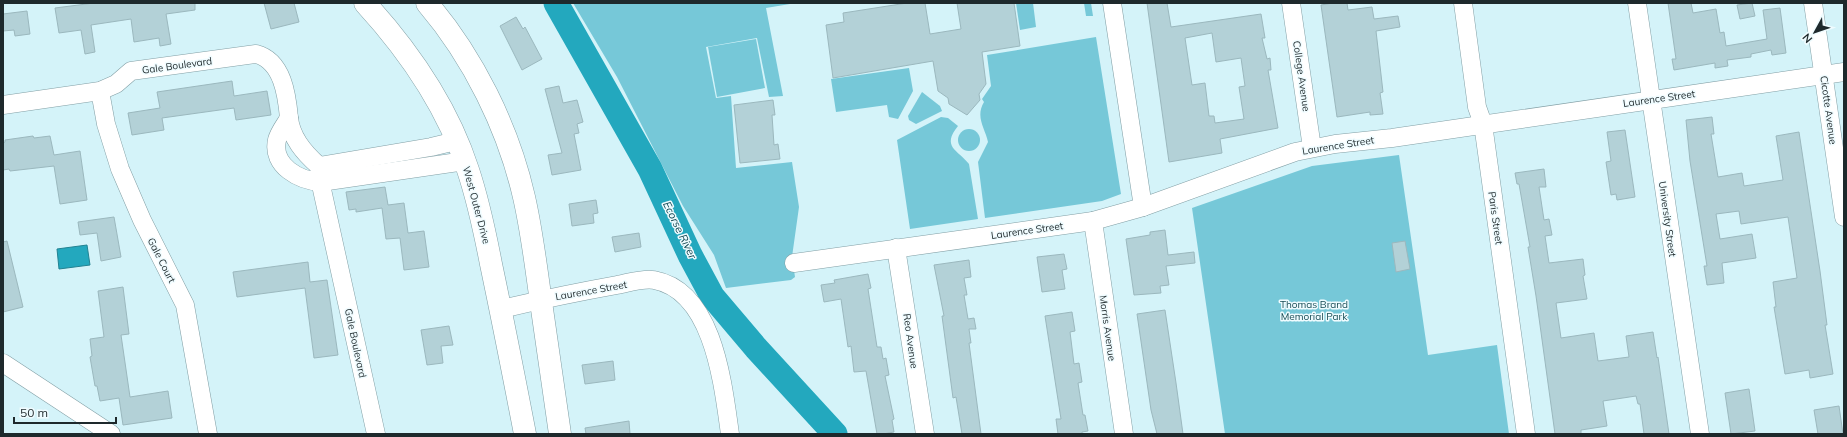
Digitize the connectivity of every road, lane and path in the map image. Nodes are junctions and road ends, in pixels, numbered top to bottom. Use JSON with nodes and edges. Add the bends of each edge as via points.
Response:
{"nodes":[{"id":1,"x":365,"y":3,"type":"edge"},
{"id":2,"x":426,"y":3,"type":"edge"},
{"id":3,"x":1112,"y":3,"type":"edge"},
{"id":4,"x":1292,"y":3,"type":"edge"},
{"id":5,"x":1464,"y":3,"type":"edge"},
{"id":6,"x":1637,"y":3,"type":"edge"},
{"id":7,"x":1813,"y":3,"type":"edge"},
{"id":8,"x":1844,"y":72,"type":"edge"},
{"id":9,"x":1824,"y":74,"type":"junction"},
{"id":10,"x":100,"y":91,"type":"junction"},
{"id":11,"x":1651,"y":99,"type":"junction"},
{"id":12,"x":3,"y":105,"type":"edge"},
{"id":13,"x":289,"y":118,"type":"junction"},
{"id":14,"x":1483,"y":124,"type":"junction"},
{"id":15,"x":456,"y":141,"type":"junction"},
{"id":16,"x":1312,"y":148,"type":"junction"},
{"id":17,"x":465,"y":161,"type":"junction"},
{"id":18,"x":320,"y":174,"type":"junction"},
{"id":19,"x":1143,"y":207,"type":"junction"},
{"id":20,"x":1844,"y":217,"type":"edge"},
{"id":21,"x":1093,"y":221,"type":"junction"},
{"id":22,"x":896,"y":248,"type":"junction"},
{"id":23,"x":794,"y":264,"type":"dead end"},
{"id":24,"x":540,"y":300,"type":"junction"},
{"id":25,"x":501,"y":309,"type":"junction"},
{"id":26,"x":3,"y":363,"type":"edge"},
{"id":27,"x":111,"y":434,"type":"edge"},
{"id":28,"x":208,"y":434,"type":"edge"},
{"id":29,"x":376,"y":434,"type":"edge"},
{"id":30,"x":524,"y":434,"type":"edge"},
{"id":31,"x":560,"y":434,"type":"edge"},
{"id":32,"x":730,"y":434,"type":"edge"},
{"id":33,"x":925,"y":434,"type":"edge"},
{"id":34,"x":1124,"y":434,"type":"edge"},
{"id":35,"x":1526,"y":434,"type":"edge"},
{"id":36,"x":1700,"y":434,"type":"edge"}],
"edges":[{"from":1,"to":15,"type":"main road","name":"West Outer Drive","via":[[417,68],[441,107]]},
{"from":2,"to":24,"type":"main road","via":[[464,55],[501,126],[523,195],[533,240]]},
{"from":3,"to":19,"type":"street"},
{"from":4,"to":16,"type":"street","name":"College Avenue"},
{"from":5,"to":14,"type":"street","name":"Paris Street","via":[[1477,107]]},
{"from":6,"to":11,"type":"street","name":"University Street"},
{"from":7,"to":9,"type":"street","name":"Cicotte Avenue"},
{"from":8,"to":9,"type":"street","name":"Laurence Street"},
{"from":9,"to":11,"type":"street","name":"Laurence Street"},
{"from":9,"to":20,"type":"street","name":"Cicotte Avenue"},
{"from":10,"to":12,"type":"street","name":"Gale Boulevard"},
{"from":10,"to":13,"type":"street","name":"Gale Boulevard","via":[[116,84],[131,71],[256,54],[269,61],[282,79],[287,94]]},
{"from":10,"to":28,"type":"street","name":"Gale Court","via":[[106,124],[120,169],[142,220],[185,305]]},
{"from":11,"to":14,"type":"street","name":"Laurence Street"},
{"from":11,"to":36,"type":"street","name":"University Street"},
{"from":13,"to":18,"type":"street","name":"Gale Boulevard","via":[[300,147]]},
{"from":13,"to":18,"type":"street","via":[[277,140],[277,156],[290,172],[302,178]]},
{"from":14,"to":16,"type":"street","name":"Laurence Street"},
{"from":14,"to":35,"type":"street","name":"Paris Street"},
{"from":15,"to":17,"type":"main road","name":"West Outer Drive"},
{"from":15,"to":18,"type":"street"},
{"from":16,"to":19,"type":"street","name":"Laurence Street"},
{"from":17,"to":18,"type":"street"},
{"from":17,"to":25,"type":"main road","name":"West Outer Drive","via":[[487,242]]},
{"from":18,"to":29,"type":"street","name":"Gale Boulevard"},
{"from":19,"to":21,"type":"street","name":"Laurence Street"},
{"from":21,"to":22,"type":"street","name":"Laurence Street"},
{"from":21,"to":34,"type":"street","name":"Morris Avenue"},
{"from":22,"to":23,"type":"street","name":"Laurence Street"},
{"from":22,"to":33,"type":"street","name":"Reo Avenue"},
{"from":24,"to":25,"type":"street","name":"Laurence Street"},
{"from":24,"to":31,"type":"main road"},
{"from":24,"to":32,"type":"street","name":"Laurence Street","via":[[648,280],[666,283],[679,291],[693,305],[703,322],[716,356]]},
{"from":25,"to":30,"type":"main road","name":"West Outer Drive"},
{"from":26,"to":27,"type":"street"}]}
